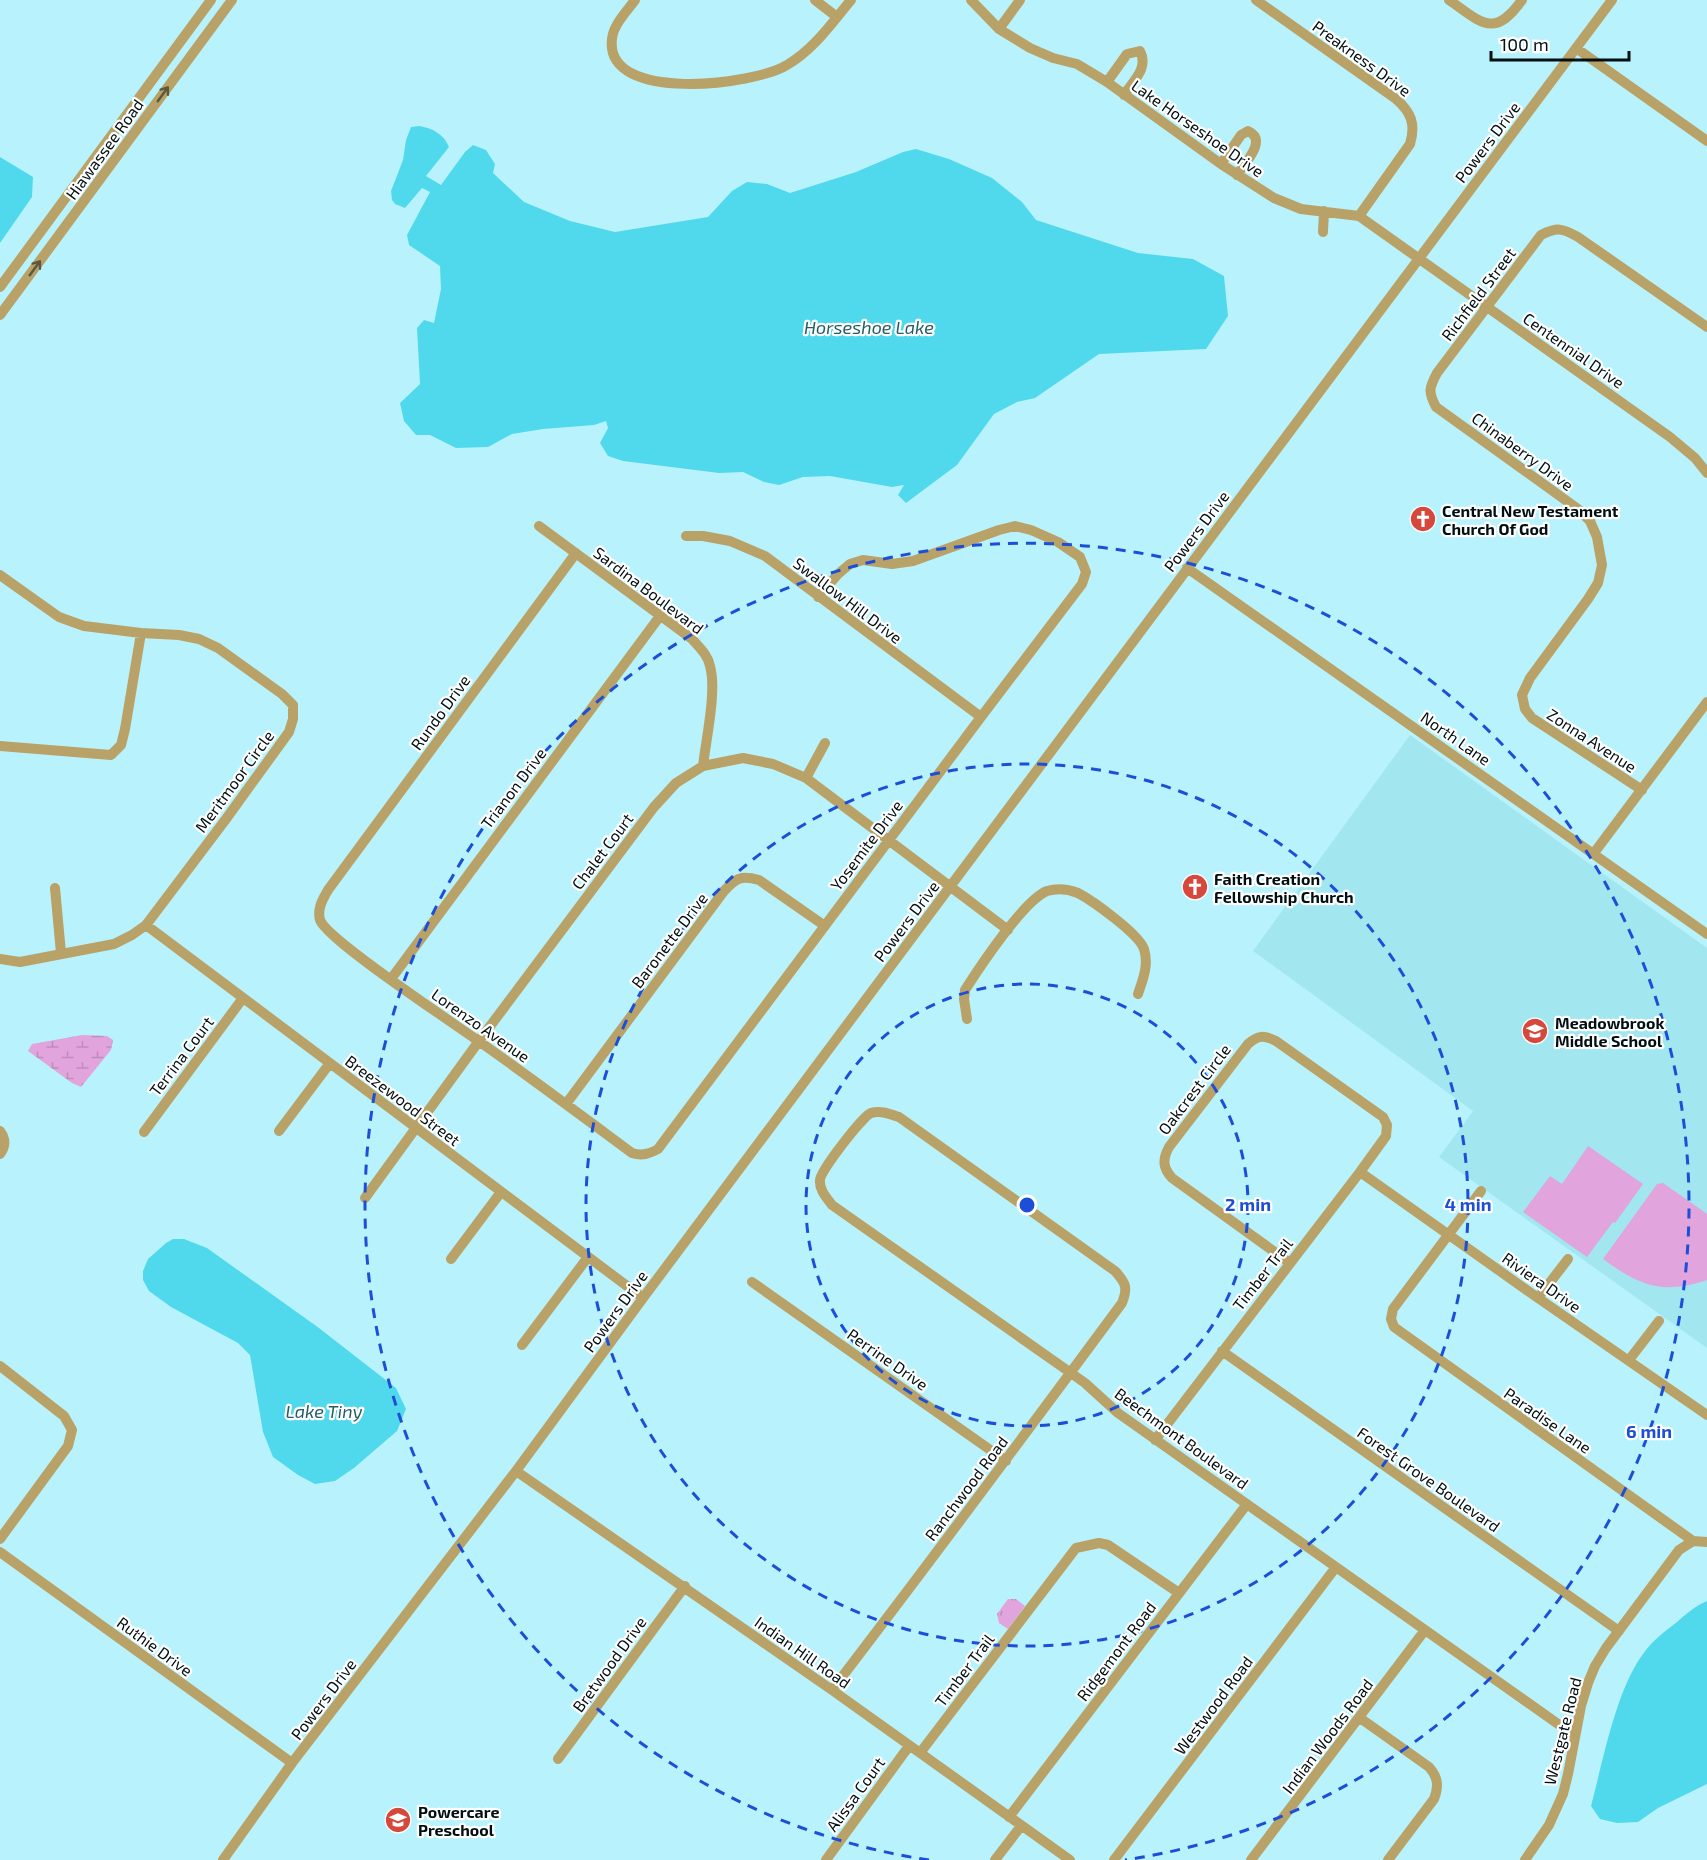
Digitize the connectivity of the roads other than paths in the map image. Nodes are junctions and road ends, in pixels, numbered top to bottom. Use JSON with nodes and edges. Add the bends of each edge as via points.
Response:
{"nodes":[{"id":1,"x":211,"y":0,"type":"edge"},
{"id":2,"x":232,"y":0,"type":"edge"},
{"id":3,"x":636,"y":0,"type":"edge"},
{"id":4,"x":815,"y":0,"type":"edge"},
{"id":5,"x":850,"y":0,"type":"edge"},
{"id":6,"x":971,"y":0,"type":"edge"},
{"id":7,"x":1020,"y":0,"type":"edge"},
{"id":8,"x":1256,"y":0,"type":"edge"},
{"id":9,"x":1449,"y":0,"type":"edge"},
{"id":10,"x":1522,"y":0,"type":"edge"},
{"id":11,"x":1612,"y":0,"type":"edge"},
{"id":12,"x":837,"y":17,"type":"junction"},
{"id":13,"x":197,"y":19,"type":"junction"},
{"id":14,"x":211,"y":28,"type":"junction"},
{"id":15,"x":999,"y":29,"type":"junction"},
{"id":16,"x":1576,"y":48,"type":"junction"},
{"id":17,"x":1107,"y":82,"type":"junction"},
{"id":18,"x":1124,"y":95,"type":"junction"},
{"id":19,"x":1707,"y":141,"type":"edge"},
{"id":20,"x":1221,"y":164,"type":"junction"},
{"id":21,"x":1237,"y":175,"type":"junction"},
{"id":22,"x":1324,"y":211,"type":"junction"},
{"id":23,"x":1359,"y":216,"type":"junction"},
{"id":24,"x":1323,"y":232,"type":"dead end"},
{"id":25,"x":1418,"y":258,"type":"junction"},
{"id":26,"x":0,"y":287,"type":"edge"},
{"id":27,"x":1487,"y":307,"type":"junction"},
{"id":28,"x":0,"y":315,"type":"edge"},
{"id":29,"x":1707,"y":327,"type":"edge"},
{"id":30,"x":1436,"y":407,"type":"joint"},
{"id":31,"x":1707,"y":473,"type":"edge"},
{"id":32,"x":539,"y":526,"type":"dead end"},
{"id":33,"x":686,"y":536,"type":"dead end"},
{"id":34,"x":576,"y":553,"type":"junction"},
{"id":35,"x":1187,"y":568,"type":"junction"},
{"id":36,"x":0,"y":575,"type":"edge"},
{"id":37,"x":818,"y":597,"type":"junction"},
{"id":38,"x":660,"y":616,"type":"junction"},
{"id":39,"x":141,"y":633,"type":"junction"},
{"id":40,"x":1530,"y":678,"type":"joint"},
{"id":41,"x":1707,"y":702,"type":"edge"},
{"id":42,"x":981,"y":717,"type":"junction"},
{"id":43,"x":825,"y":743,"type":"dead end"},
{"id":44,"x":0,"y":746,"type":"edge"},
{"id":45,"x":703,"y":766,"type":"junction"},
{"id":46,"x":806,"y":778,"type":"junction"},
{"id":47,"x":1642,"y":790,"type":"junction"},
{"id":48,"x":889,"y":840,"type":"junction"},
{"id":49,"x":1594,"y":853,"type":"junction"},
{"id":50,"x":951,"y":886,"type":"junction"},
{"id":51,"x":55,"y":888,"type":"dead end"},
{"id":52,"x":328,"y":890,"type":"joint"},
{"id":53,"x":146,"y":925,"type":"junction"},
{"id":54,"x":825,"y":926,"type":"junction"},
{"id":55,"x":1008,"y":930,"type":"junction"},
{"id":56,"x":1707,"y":934,"type":"edge"},
{"id":57,"x":60,"y":954,"type":"junction"},
{"id":58,"x":0,"y":959,"type":"edge"},
{"id":59,"x":391,"y":979,"type":"junction"},
{"id":60,"x":1138,"y":994,"type":"dead end"},
{"id":61,"x":243,"y":998,"type":"junction"},
{"id":62,"x":967,"y":1019,"type":"dead end"},
{"id":63,"x":479,"y":1041,"type":"junction"},
{"id":64,"x":330,"y":1064,"type":"junction"},
{"id":65,"x":566,"y":1104,"type":"junction"},
{"id":66,"x":1387,"y":1125,"type":"joint"},
{"id":67,"x":415,"y":1128,"type":"junction"},
{"id":68,"x":0,"y":1131,"type":"edge"},
{"id":69,"x":279,"y":1131,"type":"dead end"},
{"id":70,"x":144,"y":1132,"type":"dead end"},
{"id":71,"x":844,"y":1143,"type":"joint"},
{"id":72,"x":658,"y":1149,"type":"joint"},
{"id":73,"x":0,"y":1154,"type":"edge"},
{"id":74,"x":1360,"y":1172,"type":"junction"},
{"id":75,"x":1481,"y":1191,"type":"dead end"},
{"id":76,"x":501,"y":1192,"type":"junction"},
{"id":77,"x":365,"y":1198,"type":"dead end"},
{"id":78,"x":1449,"y":1234,"type":"junction"},
{"id":79,"x":588,"y":1257,"type":"junction"},
{"id":80,"x":451,"y":1259,"type":"dead end"},
{"id":81,"x":1568,"y":1259,"type":"dead end"},
{"id":82,"x":1290,"y":1263,"type":"junction"},
{"id":83,"x":752,"y":1281,"type":"dead end"},
{"id":84,"x":643,"y":1298,"type":"junction"},
{"id":85,"x":1538,"y":1298,"type":"junction"},
{"id":86,"x":1659,"y":1321,"type":"dead end"},
{"id":87,"x":522,"y":1345,"type":"dead end"},
{"id":88,"x":1222,"y":1351,"type":"junction"},
{"id":89,"x":1629,"y":1360,"type":"junction"},
{"id":90,"x":0,"y":1366,"type":"edge"},
{"id":91,"x":1071,"y":1372,"type":"junction"},
{"id":92,"x":1707,"y":1415,"type":"edge"},
{"id":93,"x":1155,"y":1440,"type":"junction"},
{"id":94,"x":1006,"y":1461,"type":"junction"},
{"id":95,"x":516,"y":1471,"type":"junction"},
{"id":96,"x":1247,"y":1504,"type":"junction"},
{"id":97,"x":0,"y":1539,"type":"edge"},
{"id":98,"x":1693,"y":1541,"type":"junction"},
{"id":99,"x":1707,"y":1542,"type":"edge"},
{"id":100,"x":0,"y":1552,"type":"edge"},
{"id":101,"x":1336,"y":1567,"type":"junction"},
{"id":102,"x":685,"y":1586,"type":"junction"},
{"id":103,"x":1179,"y":1593,"type":"junction"},
{"id":104,"x":1425,"y":1630,"type":"junction"},
{"id":105,"x":1619,"y":1631,"type":"junction"},
{"id":106,"x":832,"y":1690,"type":"junction"},
{"id":107,"x":1360,"y":1718,"type":"junction"},
{"id":108,"x":1575,"y":1736,"type":"junction"},
{"id":109,"x":909,"y":1746,"type":"junction"},
{"id":110,"x":920,"y":1754,"type":"junction"},
{"id":111,"x":558,"y":1758,"type":"dead end"},
{"id":112,"x":292,"y":1763,"type":"junction"},
{"id":113,"x":1009,"y":1817,"type":"junction"},
{"id":114,"x":1021,"y":1826,"type":"junction"},
{"id":115,"x":223,"y":1860,"type":"edge"},
{"id":116,"x":826,"y":1860,"type":"edge"},
{"id":117,"x":995,"y":1860,"type":"edge"},
{"id":118,"x":1070,"y":1860,"type":"edge"},
{"id":119,"x":1114,"y":1860,"type":"edge"},
{"id":120,"x":1251,"y":1860,"type":"edge"},
{"id":121,"x":1388,"y":1860,"type":"edge"},
{"id":122,"x":1525,"y":1860,"type":"edge"}],
"edges":[{"from":1,"to":13,"type":"street","name":"Hiawassee Road"},
{"from":2,"to":14,"type":"street","name":"Hiawassee Road"},
{"from":3,"to":12,"type":"street","via":[[612,38],[619,64],[652,82],[679,85],[714,85],[785,67],[823,35]]},
{"from":4,"to":12,"type":"street"},
{"from":5,"to":12,"type":"street"},
{"from":6,"to":15,"type":"street","name":"Lake Horseshoe Drive"},
{"from":7,"to":15,"type":"street"},
{"from":8,"to":23,"type":"street","name":"Preakness Drive","via":[[1396,99],[1412,119],[1410,144]]},
{"from":9,"to":10,"type":"street","via":[[1478,21],[1493,24],[1512,14]]},
{"from":11,"to":16,"type":"street","name":"Powers Drive"},
{"from":13,"to":14,"type":"street"},
{"from":13,"to":26,"type":"street","name":"Hiawassee Road"},
{"from":28,"to":14,"type":"street","name":"Hiawassee Road","one_way":true},
{"from":15,"to":17,"type":"street","name":"Lake Horseshoe Drive","via":[[1030,48],[1077,64]]},
{"from":16,"to":19,"type":"street"},
{"from":16,"to":25,"type":"street","name":"Powers Drive"},
{"from":17,"to":18,"type":"street","name":"Lake Horseshoe Drive"},
{"from":17,"to":18,"type":"street","via":[[1127,54],[1140,51],[1143,68]]},
{"from":18,"to":20,"type":"street","name":"Lake Horseshoe Drive"},
{"from":20,"to":21,"type":"street","name":"Lake Horseshoe Drive"},
{"from":20,"to":21,"type":"street","via":[[1241,135],[1248,131],[1254,134],[1256,146]]},
{"from":21,"to":22,"type":"street","name":"Lake Horseshoe Drive","via":[[1274,198],[1301,209]]},
{"from":22,"to":23,"type":"street","name":"Lake Horseshoe Drive"},
{"from":22,"to":24,"type":"street"},
{"from":23,"to":25,"type":"street","name":"Lake Horseshoe Drive"},
{"from":25,"to":27,"type":"street","name":"Centennial Drive"},
{"from":25,"to":35,"type":"street","name":"Powers Drive"},
{"from":27,"to":29,"type":"street","name":"Richfield Street","via":[[1541,235],[1564,230]]},
{"from":27,"to":30,"type":"street","name":"Richfield Street","via":[[1430,386]]},
{"from":27,"to":31,"type":"street","name":"Centennial Drive","via":[[1670,437]]},
{"from":30,"to":40,"type":"street","name":"Chinaberry Drive","via":[[1578,509],[1590,521],[1597,537],[1602,565],[1598,584]]},
{"from":32,"to":34,"type":"street","name":"Sardina Boulevard"},
{"from":33,"to":37,"type":"street","name":"Swallow Hill Drive","via":[[730,541],[765,556]]},
{"from":34,"to":38,"type":"street","name":"Sardina Boulevard"},
{"from":34,"to":52,"type":"street","name":"Rundo Drive"},
{"from":35,"to":49,"type":"street","name":"North Lane"},
{"from":35,"to":50,"type":"street","name":"Powers Drive"},
{"from":36,"to":39,"type":"street","name":"Meritmoor Circle","via":[[59,616],[84,626]]},
{"from":37,"to":42,"type":"street","name":"Swallow Hill Drive"},
{"from":37,"to":42,"type":"street","name":"Yosemite Drive","via":[[850,564],[863,560],[892,564],[913,561],[1015,526],[1058,542],[1080,557],[1086,572],[1082,584]]},
{"from":38,"to":45,"type":"street","name":"Sardina Boulevard","via":[[692,639],[710,664],[713,684]]},
{"from":38,"to":59,"type":"street","name":"Trianon Drive"},
{"from":39,"to":44,"type":"street","via":[[125,729],[121,745],[111,755]]},
{"from":39,"to":53,"type":"street","name":"Meritmoor Circle","via":[[179,635],[218,648],[282,694],[293,705],[294,719],[289,732]]},
{"from":40,"to":47,"type":"street","name":"Zonna Avenue","via":[[1522,695],[1532,718]]},
{"from":41,"to":47,"type":"street"},
{"from":42,"to":48,"type":"street","name":"Yosemite Drive"},
{"from":43,"to":46,"type":"street"},
{"from":45,"to":46,"type":"street","name":"Chalet Court","via":[[743,758],[773,764]]},
{"from":45,"to":63,"type":"street","name":"Chalet Court","via":[[676,783],[654,807]]},
{"from":46,"to":48,"type":"street","name":"Chalet Court"},
{"from":47,"to":49,"type":"street"},
{"from":48,"to":50,"type":"street","name":"Chalet Court"},
{"from":48,"to":54,"type":"street","name":"Yosemite Drive"},
{"from":49,"to":56,"type":"street","name":"North Lane"},
{"from":50,"to":55,"type":"street","name":"Chalet Court"},
{"from":50,"to":84,"type":"street","name":"Powers Drive"},
{"from":51,"to":57,"type":"street"},
{"from":52,"to":59,"type":"street","name":"Lorenzo Avenue","via":[[319,906],[321,920],[329,932]]},
{"from":53,"to":57,"type":"street","name":"Meritmoor Circle","via":[[114,944]]},
{"from":53,"to":61,"type":"street","name":"Breezewood Street"},
{"from":54,"to":65,"type":"street","name":"Baronette Drive","via":[[759,880],[735,880]]},
{"from":54,"to":72,"type":"street","name":"Yosemite Drive"},
{"from":55,"to":60,"type":"street","via":[[1041,894],[1062,889],[1078,893],[1127,928],[1143,946],[1147,961]]},
{"from":55,"to":62,"type":"street","via":[[965,990]]},
{"from":57,"to":58,"type":"street","name":"Meritmoor Circle","via":[[20,962]]},
{"from":59,"to":63,"type":"street","name":"Lorenzo Avenue"},
{"from":61,"to":64,"type":"street","name":"Breezewood Street"},
{"from":61,"to":70,"type":"street","name":"Terrina Court"},
{"from":63,"to":65,"type":"street","name":"Lorenzo Avenue"},
{"from":63,"to":67,"type":"street","name":"Chalet Court"},
{"from":64,"to":67,"type":"street","name":"Breezewood Street"},
{"from":64,"to":69,"type":"street"},
{"from":65,"to":72,"type":"street","name":"Lorenzo Avenue","via":[[632,1153],[640,1155]]},
{"from":66,"to":74,"type":"street","name":"Timber Trail","via":[[1386,1136]]},
{"from":66,"to":82,"type":"street","name":"Oakcrest Circle","via":[[1383,1116],[1266,1035],[1248,1044],[1169,1147],[1164,1158],[1172,1179]]},
{"from":67,"to":76,"type":"street","name":"Breezewood Street"},
{"from":67,"to":77,"type":"street","name":"Chalet Court"},
{"from":68,"to":73,"type":"street","via":[[5,1142]]},
{"from":71,"to":91,"type":"street","name":"Beechmont Boulevard","via":[[819,1179],[832,1205]]},
{"from":71,"to":91,"type":"street","name":"Ranchwood Road","via":[[871,1113],[899,1117],[1115,1271],[1126,1292],[1122,1303]]},
{"from":74,"to":78,"type":"street","name":"Riviera Drive"},
{"from":74,"to":82,"type":"street","name":"Timber Trail"},
{"from":75,"to":78,"type":"street"},
{"from":76,"to":79,"type":"street","name":"Breezewood Street"},
{"from":76,"to":80,"type":"street"},
{"from":78,"to":85,"type":"street","name":"Riviera Drive"},
{"from":78,"to":98,"type":"street","name":"Paradise Lane","via":[[1391,1313],[1394,1328]]},
{"from":79,"to":84,"type":"street","name":"Breezewood Street"},
{"from":79,"to":87,"type":"street"},
{"from":81,"to":85,"type":"street"},
{"from":82,"to":88,"type":"street","name":"Timber Trail"},
{"from":83,"to":94,"type":"street","name":"Perrine Drive"},
{"from":84,"to":95,"type":"street","name":"Powers Drive"},
{"from":85,"to":89,"type":"street","name":"Riviera Drive"},
{"from":86,"to":89,"type":"street"},
{"from":88,"to":93,"type":"street","name":"Timber Trail"},
{"from":88,"to":105,"type":"street","name":"Forest Grove Boulevard"},
{"from":89,"to":92,"type":"street","name":"Riviera Drive"},
{"from":90,"to":97,"type":"street","via":[[64,1416],[72,1430],[69,1446]]},
{"from":91,"to":93,"type":"street","name":"Beechmont Boulevard"},
{"from":91,"to":94,"type":"street","name":"Ranchwood Road"},
{"from":93,"to":96,"type":"street","name":"Beechmont Boulevard"},
{"from":94,"to":106,"type":"street","name":"Ranchwood Road"},
{"from":95,"to":102,"type":"street","name":"Indian Hill Road"},
{"from":95,"to":112,"type":"street","name":"Powers Drive"},
{"from":96,"to":101,"type":"street","name":"Beechmont Boulevard"},
{"from":96,"to":103,"type":"street","name":"Ridgemont Road"},
{"from":98,"to":99,"type":"street"},
{"from":98,"to":105,"type":"street","name":"Westgate Road","via":[[1676,1553]]},
{"from":100,"to":112,"type":"street","name":"Ruthie Drive"},
{"from":101,"to":104,"type":"street","name":"Beechmont Boulevard"},
{"from":101,"to":119,"type":"street","name":"Westwood Road"},
{"from":102,"to":106,"type":"street","name":"Indian Hill Road"},
{"from":102,"to":111,"type":"street","name":"Bretwood Drive"},
{"from":103,"to":110,"type":"street","name":"Timber Trail","via":[[1108,1545],[1076,1548]]},
{"from":103,"to":113,"type":"street","name":"Ridgemont Road"},
{"from":104,"to":107,"type":"street","name":"Indian Woods Road"},
{"from":104,"to":108,"type":"street","name":"Beechmont Boulevard"},
{"from":105,"to":108,"type":"street","name":"Westgate Road","via":[[1588,1683]]},
{"from":106,"to":109,"type":"street","name":"Indian Hill Road"},
{"from":107,"to":120,"type":"street","name":"Indian Woods Road"},
{"from":107,"to":121,"type":"street","via":[[1429,1767],[1437,1784],[1434,1799]]},
{"from":108,"to":122,"type":"street","name":"Westgate Road","via":[[1558,1805]]},
{"from":109,"to":110,"type":"street","name":"Indian Hill Road"},
{"from":109,"to":116,"type":"street","name":"Alissa Court"},
{"from":110,"to":113,"type":"street","name":"Indian Hill Road"},
{"from":112,"to":115,"type":"street","name":"Powers Drive"},
{"from":113,"to":114,"type":"street","name":"Indian Hill Road"},
{"from":114,"to":117,"type":"street"},
{"from":114,"to":118,"type":"street","name":"Indian Hill Road"}]}
